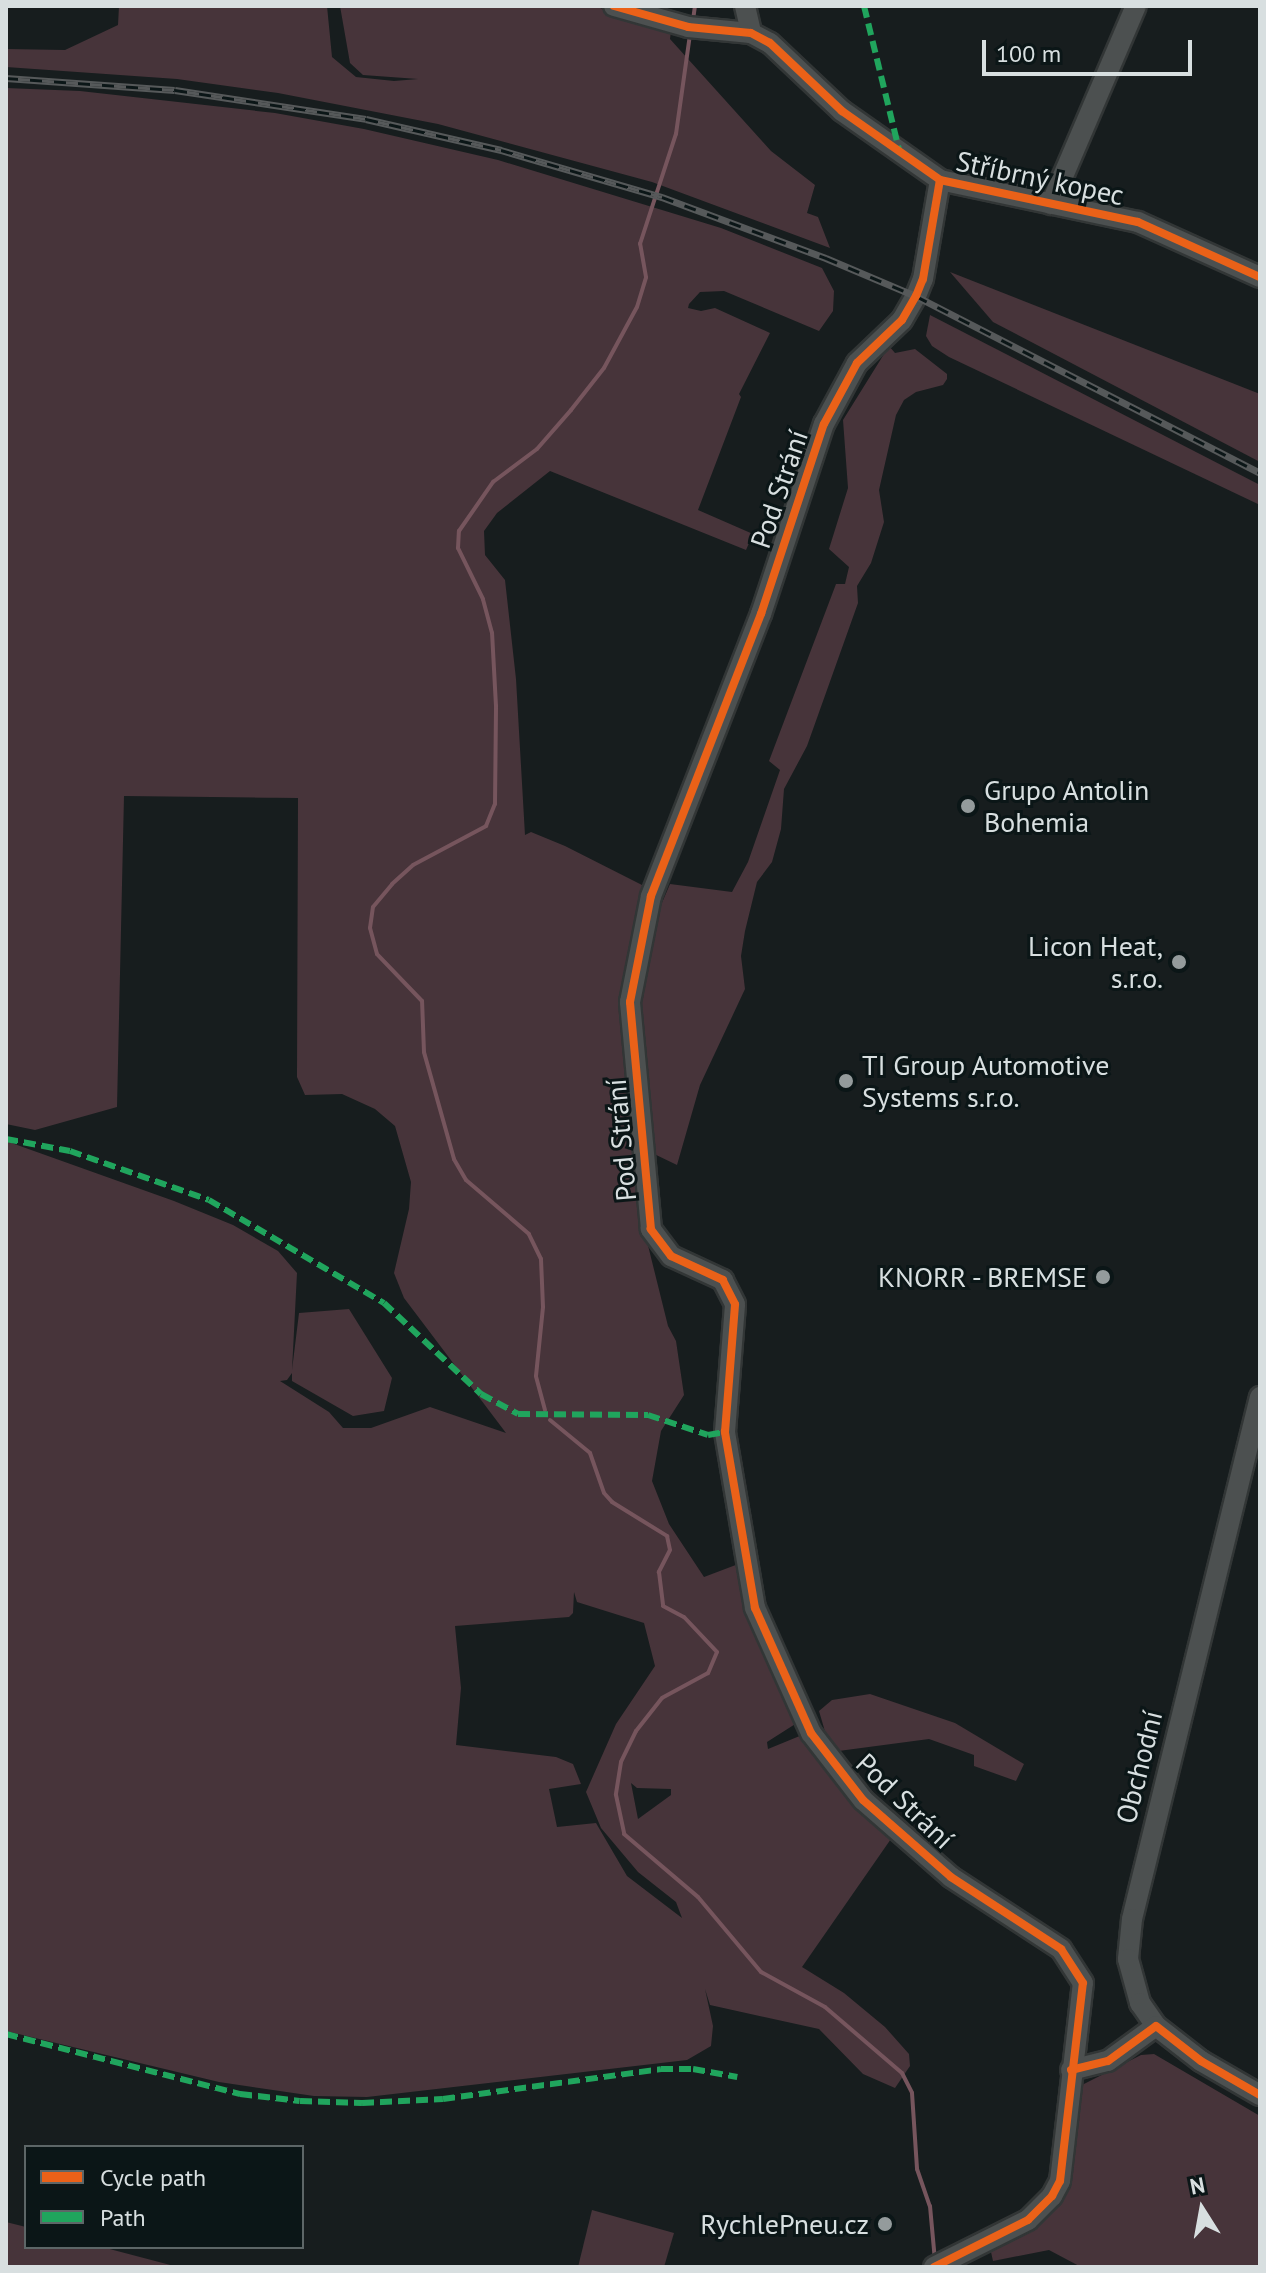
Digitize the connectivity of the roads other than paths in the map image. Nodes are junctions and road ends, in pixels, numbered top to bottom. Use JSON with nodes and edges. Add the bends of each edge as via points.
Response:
{"nodes":[{"id":1,"x":614,"y":6,"type":"edge"},
{"id":2,"x":745,"y":6,"type":"edge"},
{"id":3,"x":1136,"y":6,"type":"edge"},
{"id":4,"x":751,"y":33,"type":"junction"},
{"id":5,"x":940,"y":180,"type":"junction"},
{"id":6,"x":1051,"y":204,"type":"junction"},
{"id":7,"x":1257,"y":269,"type":"edge"},
{"id":8,"x":1260,"y":1397,"type":"edge"},
{"id":9,"x":1156,"y":2026,"type":"junction"},
{"id":10,"x":1071,"y":2070,"type":"junction"},
{"id":11,"x":1260,"y":2095,"type":"edge"},
{"id":12,"x":937,"y":2265,"type":"edge"}],
"edges":[{"from":1,"to":4,"type":"street","via":[[688,27]]},
{"from":2,"to":4,"type":"street"},
{"from":3,"to":6,"type":"street"},
{"from":4,"to":5,"type":"street","name":"Stříbrný kopec","via":[[770,43],[842,111]]},
{"from":5,"to":6,"type":"street","name":"Stříbrný kopec"},
{"from":5,"to":10,"type":"street","name":"Pod Strání","via":[[916,296],[902,320],[857,363],[824,424],[761,614],[651,896],[630,1002],[651,1229],[671,1256],[723,1280],[735,1304],[725,1432],[755,1608],[811,1733],[863,1800],[951,1877],[1061,1949],[1083,1983]]},
{"from":6,"to":7,"type":"street","name":"Stříbrný kopec","via":[[1138,222]]},
{"from":8,"to":9,"type":"street","name":"Obchodní","via":[[1128,1943],[1140,2003]]},
{"from":9,"to":10,"type":"street","via":[[1108,2061]]},
{"from":9,"to":11,"type":"street","name":"Obchodní","via":[[1201,2061]]},
{"from":10,"to":12,"type":"street","via":[[1060,2181],[1052,2196],[1028,2220]]}]}
